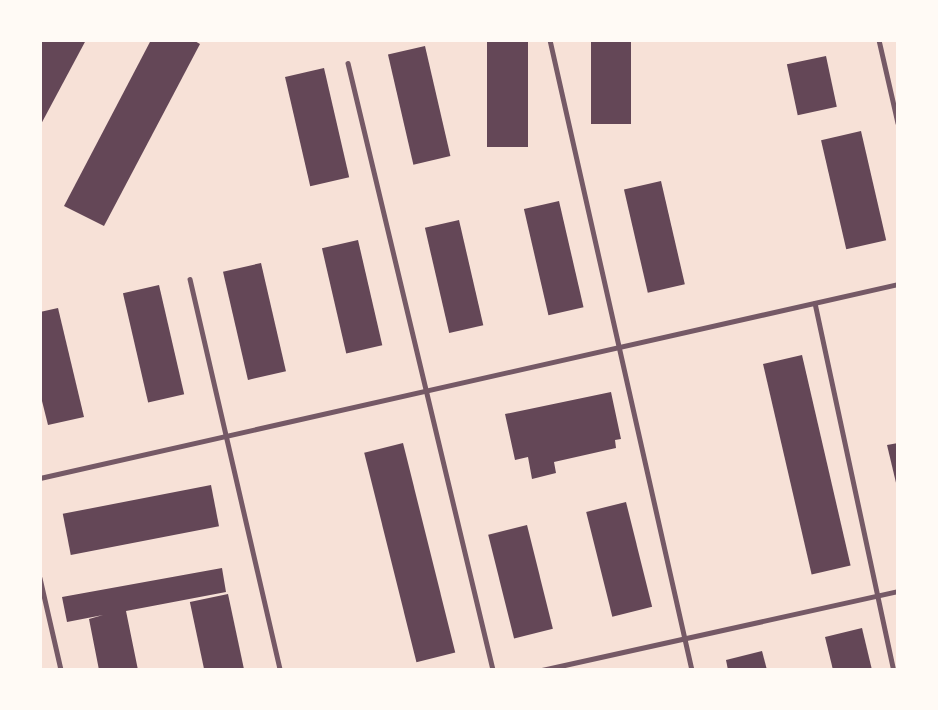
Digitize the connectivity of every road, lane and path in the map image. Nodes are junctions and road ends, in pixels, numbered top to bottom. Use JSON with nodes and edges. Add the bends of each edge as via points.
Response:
{"nodes":[{"id":1,"x":550,"y":40,"type":"edge"},
{"id":2,"x":879,"y":40,"type":"edge"},
{"id":3,"x":348,"y":63,"type":"dead end"},
{"id":4,"x":897,"y":123,"type":"edge"},
{"id":5,"x":190,"y":279,"type":"dead end"},
{"id":6,"x":897,"y":284,"type":"edge"},
{"id":7,"x":815,"y":303,"type":"junction"},
{"id":8,"x":619,"y":347,"type":"junction"},
{"id":9,"x":426,"y":391,"type":"junction"},
{"id":10,"x":226,"y":436,"type":"junction"},
{"id":11,"x":40,"y":478,"type":"edge"},
{"id":12,"x":40,"y":578,"type":"edge"},
{"id":13,"x":897,"y":591,"type":"edge"},
{"id":14,"x":879,"y":595,"type":"junction"},
{"id":15,"x":685,"y":638,"type":"junction"},
{"id":16,"x":61,"y":669,"type":"edge"},
{"id":17,"x":280,"y":669,"type":"edge"},
{"id":18,"x":493,"y":669,"type":"edge"},
{"id":19,"x":542,"y":669,"type":"edge"},
{"id":20,"x":692,"y":669,"type":"edge"},
{"id":21,"x":894,"y":669,"type":"edge"}],
"edges":[{"from":1,"to":8,"type":"lane"},
{"from":2,"to":4,"type":"lane"},
{"from":3,"to":9,"type":"lane"},
{"from":5,"to":10,"type":"lane"},
{"from":6,"to":7,"type":"lane"},
{"from":7,"to":8,"type":"lane"},
{"from":7,"to":14,"type":"lane"},
{"from":8,"to":9,"type":"lane"},
{"from":8,"to":15,"type":"lane"},
{"from":9,"to":10,"type":"lane"},
{"from":9,"to":18,"type":"lane"},
{"from":10,"to":11,"type":"lane"},
{"from":10,"to":17,"type":"lane"},
{"from":12,"to":16,"type":"lane"},
{"from":13,"to":14,"type":"lane"},
{"from":14,"to":15,"type":"lane"},
{"from":14,"to":21,"type":"lane"},
{"from":15,"to":19,"type":"lane"},
{"from":15,"to":20,"type":"lane"}]}
